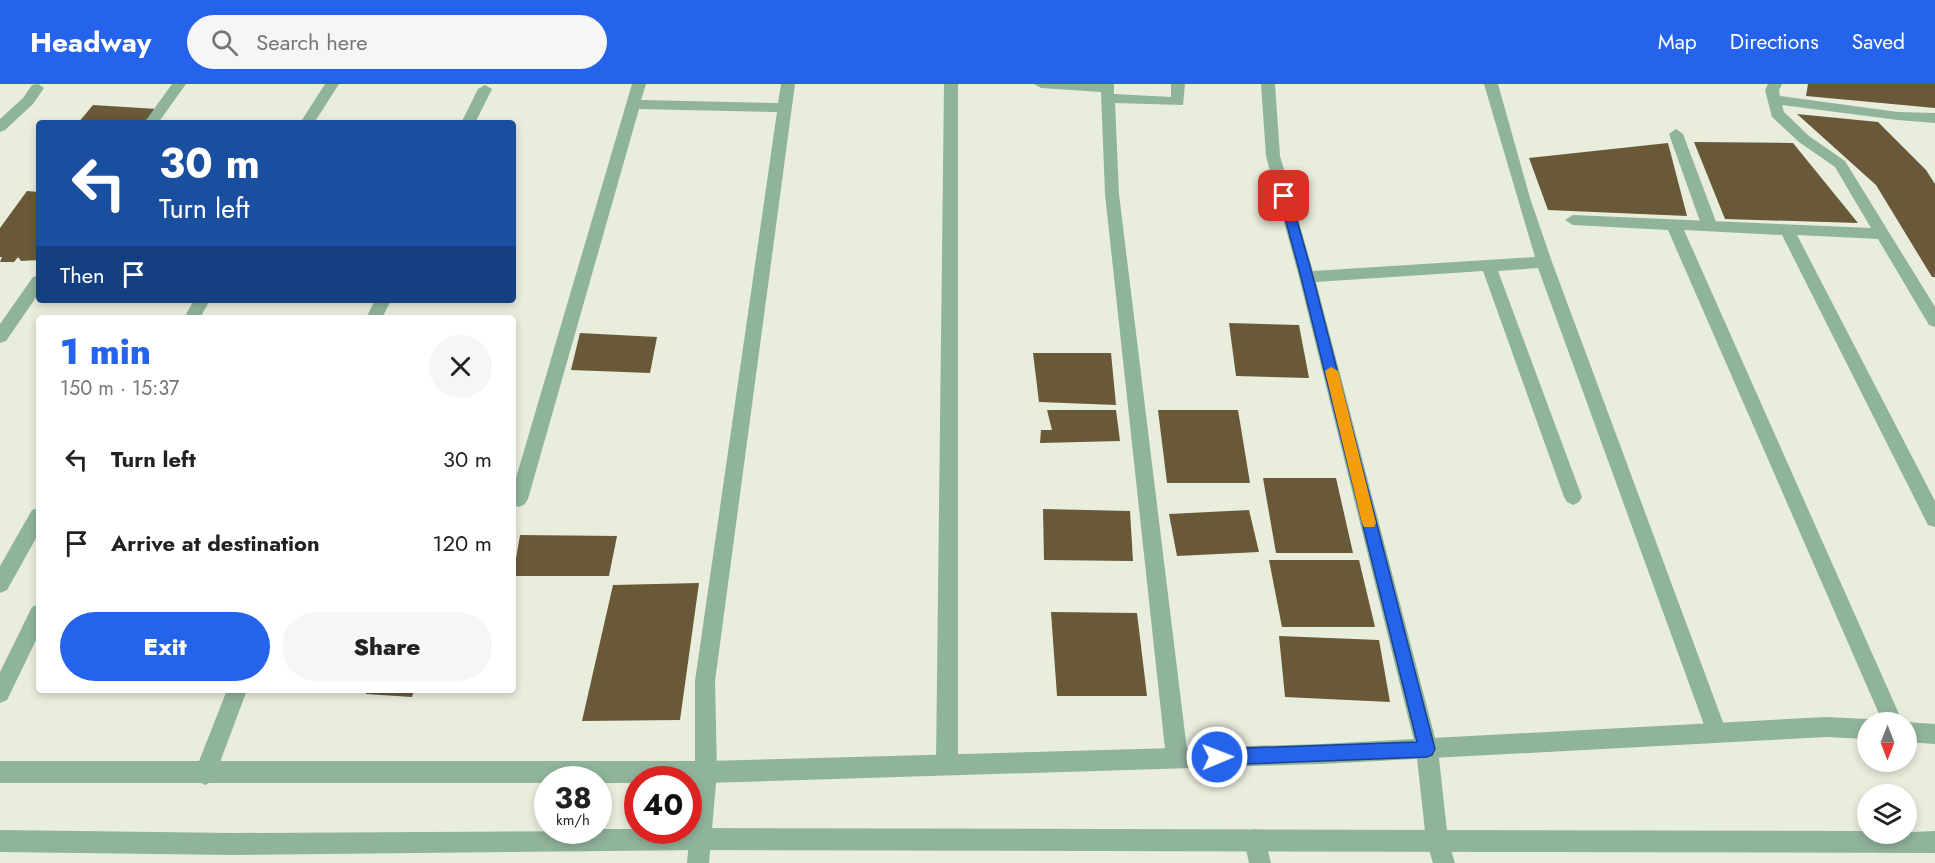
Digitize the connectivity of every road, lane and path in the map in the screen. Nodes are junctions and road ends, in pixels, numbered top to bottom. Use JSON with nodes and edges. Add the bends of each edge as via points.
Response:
{"nodes":[{"id":1,"x":179,"y":84,"type":"edge"},
{"id":2,"x":332,"y":84,"type":"edge"},
{"id":3,"x":639,"y":84,"type":"edge"},
{"id":4,"x":788,"y":84,"type":"edge"},
{"id":5,"x":951,"y":84,"type":"edge"},
{"id":6,"x":1041,"y":84,"type":"edge"},
{"id":7,"x":1178,"y":84,"type":"edge"},
{"id":8,"x":1268,"y":84,"type":"edge"},
{"id":9,"x":1491,"y":84,"type":"edge"},
{"id":10,"x":1775,"y":84,"type":"edge"},
{"id":11,"x":37,"y":88,"type":"dead end"},
{"id":12,"x":485,"y":89,"type":"dead end"},
{"id":13,"x":1107,"y":90,"type":"edge"},
{"id":14,"x":1774,"y":100,"type":"junction"},
{"id":15,"x":634,"y":104,"type":"junction"},
{"id":16,"x":785,"y":108,"type":"junction"},
{"id":17,"x":1929,"y":117,"type":"edge"},
{"id":18,"x":153,"y":120,"type":"edge"},
{"id":19,"x":309,"y":120,"type":"edge"},
{"id":20,"x":470,"y":120,"type":"edge"},
{"id":21,"x":0,"y":127,"type":"edge"},
{"id":22,"x":1676,"y":134,"type":"dead end"},
{"id":23,"x":1935,"y":135,"type":"edge"},
{"id":24,"x":1573,"y":220,"type":"dead end"},
{"id":25,"x":1674,"y":225,"type":"junction"},
{"id":26,"x":1710,"y":227,"type":"junction"},
{"id":27,"x":1787,"y":230,"type":"junction"},
{"id":28,"x":1883,"y":234,"type":"junction"},
{"id":29,"x":1544,"y":262,"type":"junction"},
{"id":30,"x":1489,"y":266,"type":"junction"},
{"id":31,"x":1307,"y":277,"type":"junction"},
{"id":32,"x":36,"y":285,"type":"edge"},
{"id":33,"x":1935,"y":321,"type":"edge"},
{"id":34,"x":0,"y":337,"type":"edge"},
{"id":35,"x":1574,"y":497,"type":"dead end"},
{"id":36,"x":519,"y":499,"type":"dead end"},
{"id":37,"x":1935,"y":519,"type":"edge"},
{"id":38,"x":36,"y":521,"type":"edge"},
{"id":39,"x":0,"y":585,"type":"edge"},
{"id":40,"x":36,"y":619,"type":"edge"},
{"id":41,"x":0,"y":693,"type":"edge"},
{"id":42,"x":236,"y":693,"type":"edge"},
{"id":43,"x":1888,"y":712,"type":"edge"},
{"id":44,"x":1857,"y":728,"type":"edge"},
{"id":45,"x":1717,"y":733,"type":"junction"},
{"id":46,"x":1917,"y":733,"type":"edge"},
{"id":47,"x":1935,"y":734,"type":"edge"},
{"id":48,"x":1427,"y":749,"type":"junction"},
{"id":49,"x":1177,"y":758,"type":"junction"},
{"id":50,"x":947,"y":765,"type":"junction"},
{"id":51,"x":706,"y":771,"type":"junction"},
{"id":52,"x":0,"y":772,"type":"edge"},
{"id":53,"x":205,"y":774,"type":"junction"},
{"id":54,"x":702,"y":816,"type":"edge"},
{"id":55,"x":702,"y":839,"type":"edge"},
{"id":56,"x":624,"y":840,"type":"edge"},
{"id":57,"x":1255,"y":840,"type":"junction"},
{"id":58,"x":1437,"y":840,"type":"junction"},
{"id":59,"x":0,"y":841,"type":"edge"},
{"id":60,"x":1935,"y":842,"type":"edge"},
{"id":61,"x":700,"y":844,"type":"edge"},
{"id":62,"x":698,"y":863,"type":"edge"},
{"id":63,"x":1260,"y":863,"type":"edge"},
{"id":64,"x":1444,"y":863,"type":"edge"}],
"edges":[{"from":1,"to":18,"type":"street"},
{"from":2,"to":19,"type":"street"},
{"from":3,"to":15,"type":"street"},
{"from":4,"to":16,"type":"street"},
{"from":5,"to":50,"type":"street"},
{"from":6,"to":13,"type":"street"},
{"from":7,"to":13,"type":"street","via":[[1178,102]]},
{"from":8,"to":31,"type":"street","via":[[1273,156]]},
{"from":9,"to":29,"type":"street"},
{"from":10,"to":14,"type":"street"},
{"from":11,"to":21,"type":"street"},
{"from":12,"to":20,"type":"street"},
{"from":13,"to":49,"type":"street","via":[[1112,194]]},
{"from":14,"to":17,"type":"street"},
{"from":14,"to":28,"type":"street","via":[[1777,114],[1840,164]]},
{"from":15,"to":16,"type":"street"},
{"from":15,"to":36,"type":"street"},
{"from":16,"to":51,"type":"street","via":[[705,681]]},
{"from":17,"to":23,"type":"street"},
{"from":22,"to":26,"type":"street"},
{"from":24,"to":25,"type":"street"},
{"from":25,"to":26,"type":"street"},
{"from":25,"to":43,"type":"street"},
{"from":26,"to":27,"type":"street"},
{"from":27,"to":28,"type":"street"},
{"from":27,"to":37,"type":"street"},
{"from":28,"to":33,"type":"street"},
{"from":29,"to":30,"type":"street"},
{"from":29,"to":45,"type":"street"},
{"from":30,"to":31,"type":"street"},
{"from":30,"to":35,"type":"street"},
{"from":31,"to":48,"type":"street"},
{"from":32,"to":34,"type":"street"},
{"from":38,"to":39,"type":"street"},
{"from":40,"to":41,"type":"street"},
{"from":42,"to":53,"type":"street"},
{"from":44,"to":45,"type":"street"},
{"from":45,"to":48,"type":"street"},
{"from":46,"to":47,"type":"street"},
{"from":48,"to":49,"type":"street"},
{"from":48,"to":58,"type":"street"},
{"from":49,"to":50,"type":"street"},
{"from":50,"to":51,"type":"street"},
{"from":51,"to":53,"type":"street"},
{"from":51,"to":54,"type":"street"},
{"from":52,"to":53,"type":"street"},
{"from":55,"to":57,"type":"street"},
{"from":56,"to":59,"type":"street","via":[[233,844]]},
{"from":57,"to":58,"type":"street"},
{"from":57,"to":63,"type":"street"},
{"from":58,"to":60,"type":"street"},
{"from":58,"to":64,"type":"street"},
{"from":61,"to":62,"type":"street"}]}
